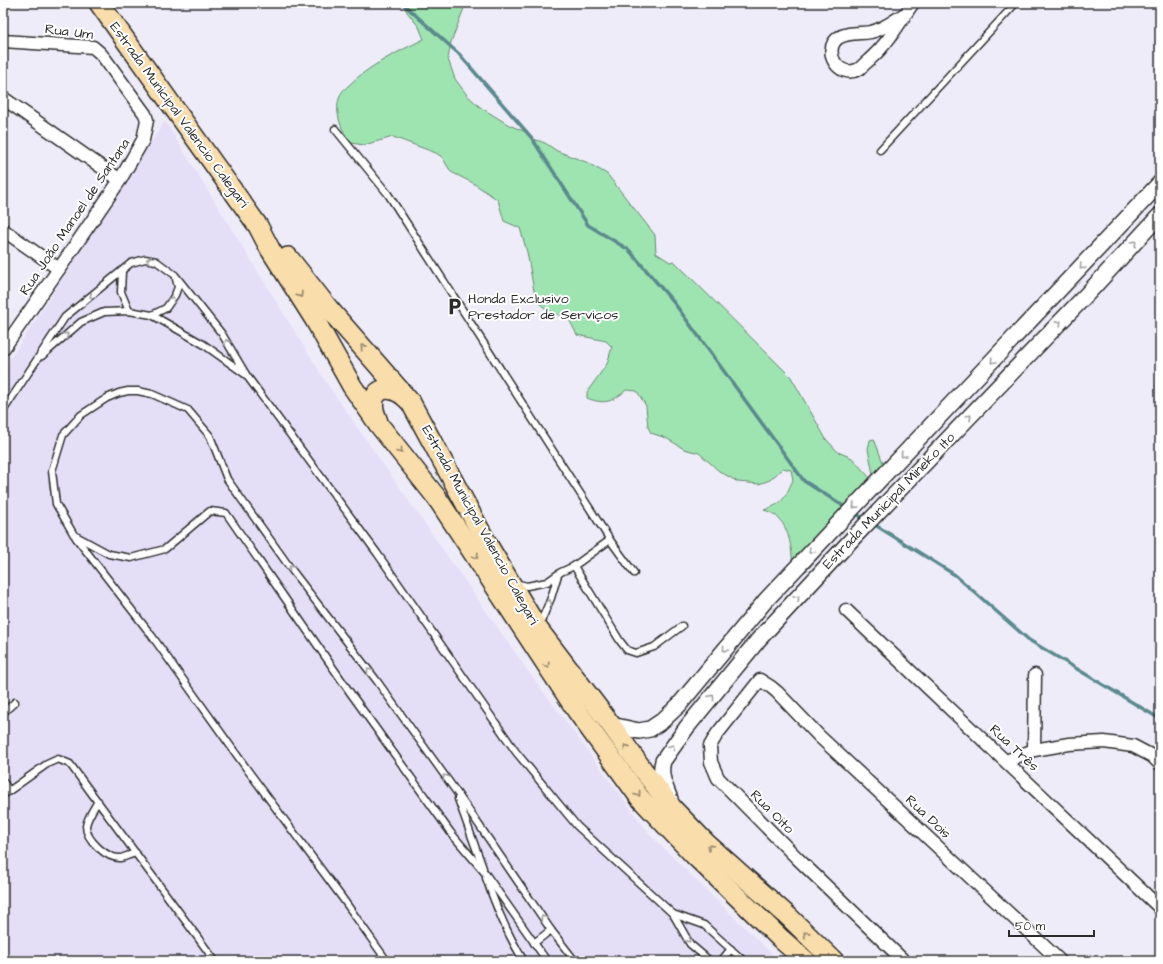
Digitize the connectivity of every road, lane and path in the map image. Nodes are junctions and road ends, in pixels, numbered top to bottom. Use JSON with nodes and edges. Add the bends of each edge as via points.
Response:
{"nodes":[{"id":1,"x":101,"y":4,"type":"edge"},
{"id":2,"x":1015,"y":4,"type":"edge"},
{"id":3,"x":910,"y":8,"type":"edge"},
{"id":4,"x":3,"y":41,"type":"edge"},
{"id":5,"x":3,"y":98,"type":"edge"},
{"id":6,"x":335,"y":129,"type":"dead end"},
{"id":7,"x":143,"y":140,"type":"joint"},
{"id":8,"x":880,"y":150,"type":"dead end"},
{"id":9,"x":120,"y":180,"type":"junction"},
{"id":10,"x":1160,"y":184,"type":"edge"},
{"id":11,"x":1160,"y":215,"type":"edge"},
{"id":12,"x":258,"y":226,"type":"junction"},
{"id":13,"x":3,"y":230,"type":"edge"},
{"id":14,"x":1109,"y":238,"type":"junction"},
{"id":15,"x":1121,"y":257,"type":"junction"},
{"id":16,"x":59,"y":269,"type":"junction"},
{"id":17,"x":122,"y":271,"type":"junction"},
{"id":18,"x":175,"y":275,"type":"junction"},
{"id":19,"x":129,"y":311,"type":"junction"},
{"id":20,"x":152,"y":315,"type":"junction"},
{"id":21,"x":3,"y":349,"type":"edge"},
{"id":22,"x":36,"y":360,"type":"junction"},
{"id":23,"x":247,"y":376,"type":"junction"},
{"id":24,"x":411,"y":403,"type":"junction"},
{"id":25,"x":3,"y":411,"type":"edge"},
{"id":26,"x":379,"y":425,"type":"junction"},
{"id":27,"x":74,"y":535,"type":"junction"},
{"id":28,"x":610,"y":540,"type":"junction"},
{"id":29,"x":574,"y":566,"type":"junction"},
{"id":30,"x":634,"y":573,"type":"dead end"},
{"id":31,"x":558,"y":575,"type":"junction"},
{"id":32,"x":509,"y":582,"type":"junction"},
{"id":33,"x":846,"y":610,"type":"dead end"},
{"id":34,"x":682,"y":626,"type":"dead end"},
{"id":35,"x":538,"y":629,"type":"junction"},
{"id":36,"x":1035,"y":675,"type":"dead end"},
{"id":37,"x":777,"y":692,"type":"joint"},
{"id":38,"x":15,"y":702,"type":"dead end"},
{"id":39,"x":3,"y":713,"type":"edge"},
{"id":40,"x":611,"y":725,"type":"junction"},
{"id":41,"x":1034,"y":750,"type":"junction"},
{"id":42,"x":1006,"y":762,"type":"junction"},
{"id":43,"x":1160,"y":764,"type":"edge"},
{"id":44,"x":3,"y":781,"type":"edge"},
{"id":45,"x":455,"y":790,"type":"junction"},
{"id":46,"x":9,"y":791,"type":"junction"},
{"id":47,"x":3,"y":795,"type":"edge"},
{"id":48,"x":98,"y":801,"type":"junction"},
{"id":49,"x":673,"y":809,"type":"junction"},
{"id":50,"x":136,"y":853,"type":"junction"},
{"id":51,"x":485,"y":873,"type":"junction"},
{"id":52,"x":1160,"y":908,"type":"edge"},
{"id":53,"x":673,"y":914,"type":"junction"},
{"id":54,"x":551,"y":930,"type":"junction"},
{"id":55,"x":534,"y":943,"type":"junction"},
{"id":56,"x":731,"y":949,"type":"junction"},
{"id":57,"x":215,"y":961,"type":"edge"},
{"id":58,"x":387,"y":961,"type":"edge"},
{"id":59,"x":524,"y":961,"type":"edge"},
{"id":60,"x":547,"y":961,"type":"edge"},
{"id":61,"x":574,"y":961,"type":"edge"},
{"id":62,"x":710,"y":961,"type":"edge"},
{"id":63,"x":721,"y":961,"type":"edge"},
{"id":64,"x":744,"y":961,"type":"edge"},
{"id":65,"x":806,"y":961,"type":"edge"},
{"id":66,"x":834,"y":961,"type":"edge"},
{"id":67,"x":904,"y":961,"type":"edge"},
{"id":68,"x":1060,"y":961,"type":"edge"}],
"edges":[{"from":1,"to":12,"type":"main road","name":"Estrada Municipal Valencio Calegari"},
{"from":2,"to":8,"type":"lane"},
{"from":3,"to":3,"type":"street","via":[[882,48],[859,69],[850,72],[836,66],[832,49],[839,37],[882,28]]},
{"from":4,"to":7,"type":"street","name":"Rua Um","via":[[93,47],[145,114],[147,120]]},
{"from":5,"to":9,"type":"street"},
{"from":6,"to":28,"type":"lane","via":[[388,194]]},
{"from":7,"to":9,"type":"street","name":"Rua João Manoel de Santana"},
{"from":9,"to":16,"type":"street","name":"Rua João Manoel de Santana"},
{"from":10,"to":14,"type":"street","name":"Estrada Municipal Mineko Ito"},
{"from":15,"to":11,"type":"street","name":"Estrada Municipal Mineko Ito","one_way":true},
{"from":24,"to":12,"type":"main road","name":"Estrada Municipal Valencio Calegari","one_way":true,"via":[[329,309],[278,244]]},
{"from":12,"to":26,"type":"main road","name":"Estrada Municipal Valencio Calegari","one_way":true,"via":[[352,386]]},
{"from":13,"to":16,"type":"street"},
{"from":14,"to":15,"type":"street","via":[[1105,248],[1107,257]]},
{"from":14,"to":40,"type":"street","name":"Estrada Municipal Mineko Ito","one_way":true,"via":[[766,600],[662,721],[650,729],[639,731]]},
{"from":49,"to":15,"type":"street","name":"Estrada Municipal Mineko Ito","one_way":true,"via":[[661,767],[667,754],[687,727],[760,639],[854,537]]},
{"from":16,"to":21,"type":"street","name":"Rua João Manoel de Santana"},
{"from":18,"to":17,"type":"lane","one_way":true,"via":[[156,261],[145,259],[131,263]]},
{"from":17,"to":19,"type":"lane","via":[[121,292]]},
{"from":17,"to":22,"type":"lane","one_way":true,"via":[[65,317]]},
{"from":20,"to":18,"type":"lane","one_way":true,"via":[[166,308],[175,295],[178,287]]},
{"from":23,"to":18,"type":"lane","one_way":true,"via":[[222,334]]},
{"from":19,"to":20,"type":"lane"},
{"from":22,"to":19,"type":"lane","one_way":true,"via":[[81,322],[104,312]]},
{"from":20,"to":23,"type":"lane","via":[[203,344]]},
{"from":22,"to":25,"type":"lane"},
{"from":23,"to":53,"type":"lane","via":[[377,553],[516,752],[577,826]]},
{"from":24,"to":26,"type":"main road","via":[[398,391],[382,390],[376,395],[374,404]]},
{"from":24,"to":32,"type":"main road","name":"Estrada Municipal Valencio Calegari"},
{"from":26,"to":65,"type":"main road","name":"Estrada Municipal Valencio Calegari","one_way":true,"via":[[437,498],[577,711],[640,798],[694,855]]},
{"from":45,"to":27,"type":"lane","one_way":true,"via":[[227,479],[210,436],[188,410],[152,394],[128,391],[107,398],[81,415],[63,435],[52,471],[56,504]]},
{"from":27,"to":51,"type":"lane","via":[[110,554],[131,558],[164,549],[210,511],[226,513],[451,833]]},
{"from":27,"to":58,"type":"lane","via":[[152,636]]},
{"from":28,"to":29,"type":"lane"},
{"from":28,"to":30,"type":"lane"},
{"from":29,"to":31,"type":"lane"},
{"from":29,"to":34,"type":"lane","via":[[628,650],[636,654],[654,647]]},
{"from":31,"to":32,"type":"lane","via":[[547,582],[527,586]]},
{"from":35,"to":31,"type":"lane","one_way":true},
{"from":32,"to":35,"type":"main road","name":"Estrada Municipal Valencio Calegari"},
{"from":33,"to":42,"type":"street","name":"Rua Três"},
{"from":35,"to":40,"type":"main road","name":"Estrada Municipal Valencio Calegari"},
{"from":36,"to":41,"type":"street"},
{"from":37,"to":67,"type":"street","name":"Rua Oito","via":[[760,680],[717,734],[710,746],[711,762],[718,778]]},
{"from":37,"to":68,"type":"street","name":"Rua Dois","via":[[819,736]]},
{"from":38,"to":39,"type":"lane"},
{"from":49,"to":40,"type":"main road","name":"Estrada Municipal Valencio Calegari","one_way":true},
{"from":41,"to":42,"type":"street"},
{"from":41,"to":43,"type":"street","via":[[1104,742],[1133,746],[1152,756]]},
{"from":42,"to":52,"type":"street","name":"Rua Três"},
{"from":44,"to":46,"type":"lane"},
{"from":45,"to":51,"type":"lane"},
{"from":54,"to":45,"type":"lane","one_way":true},
{"from":46,"to":47,"type":"lane"},
{"from":46,"to":48,"type":"lane","via":[[58,759],[70,764]]},
{"from":48,"to":50,"type":"lane"},
{"from":48,"to":50,"type":"lane","via":[[86,827],[90,838],[99,850],[109,856],[121,858]]},
{"from":66,"to":49,"type":"main road","name":"Estrada Municipal Valencio Calegari","one_way":true,"via":[[706,843]]},
{"from":50,"to":57,"type":"lane"},
{"from":51,"to":55,"type":"lane"},
{"from":51,"to":59,"type":"lane","via":[[490,891]]},
{"from":53,"to":56,"type":"lane","via":[[704,925]]},
{"from":53,"to":62,"type":"lane","one_way":true,"via":[[690,944]]},
{"from":54,"to":55,"type":"lane"},
{"from":54,"to":61,"type":"lane"},
{"from":55,"to":60,"type":"lane"},
{"from":56,"to":63,"type":"lane"},
{"from":56,"to":64,"type":"lane"}]}
